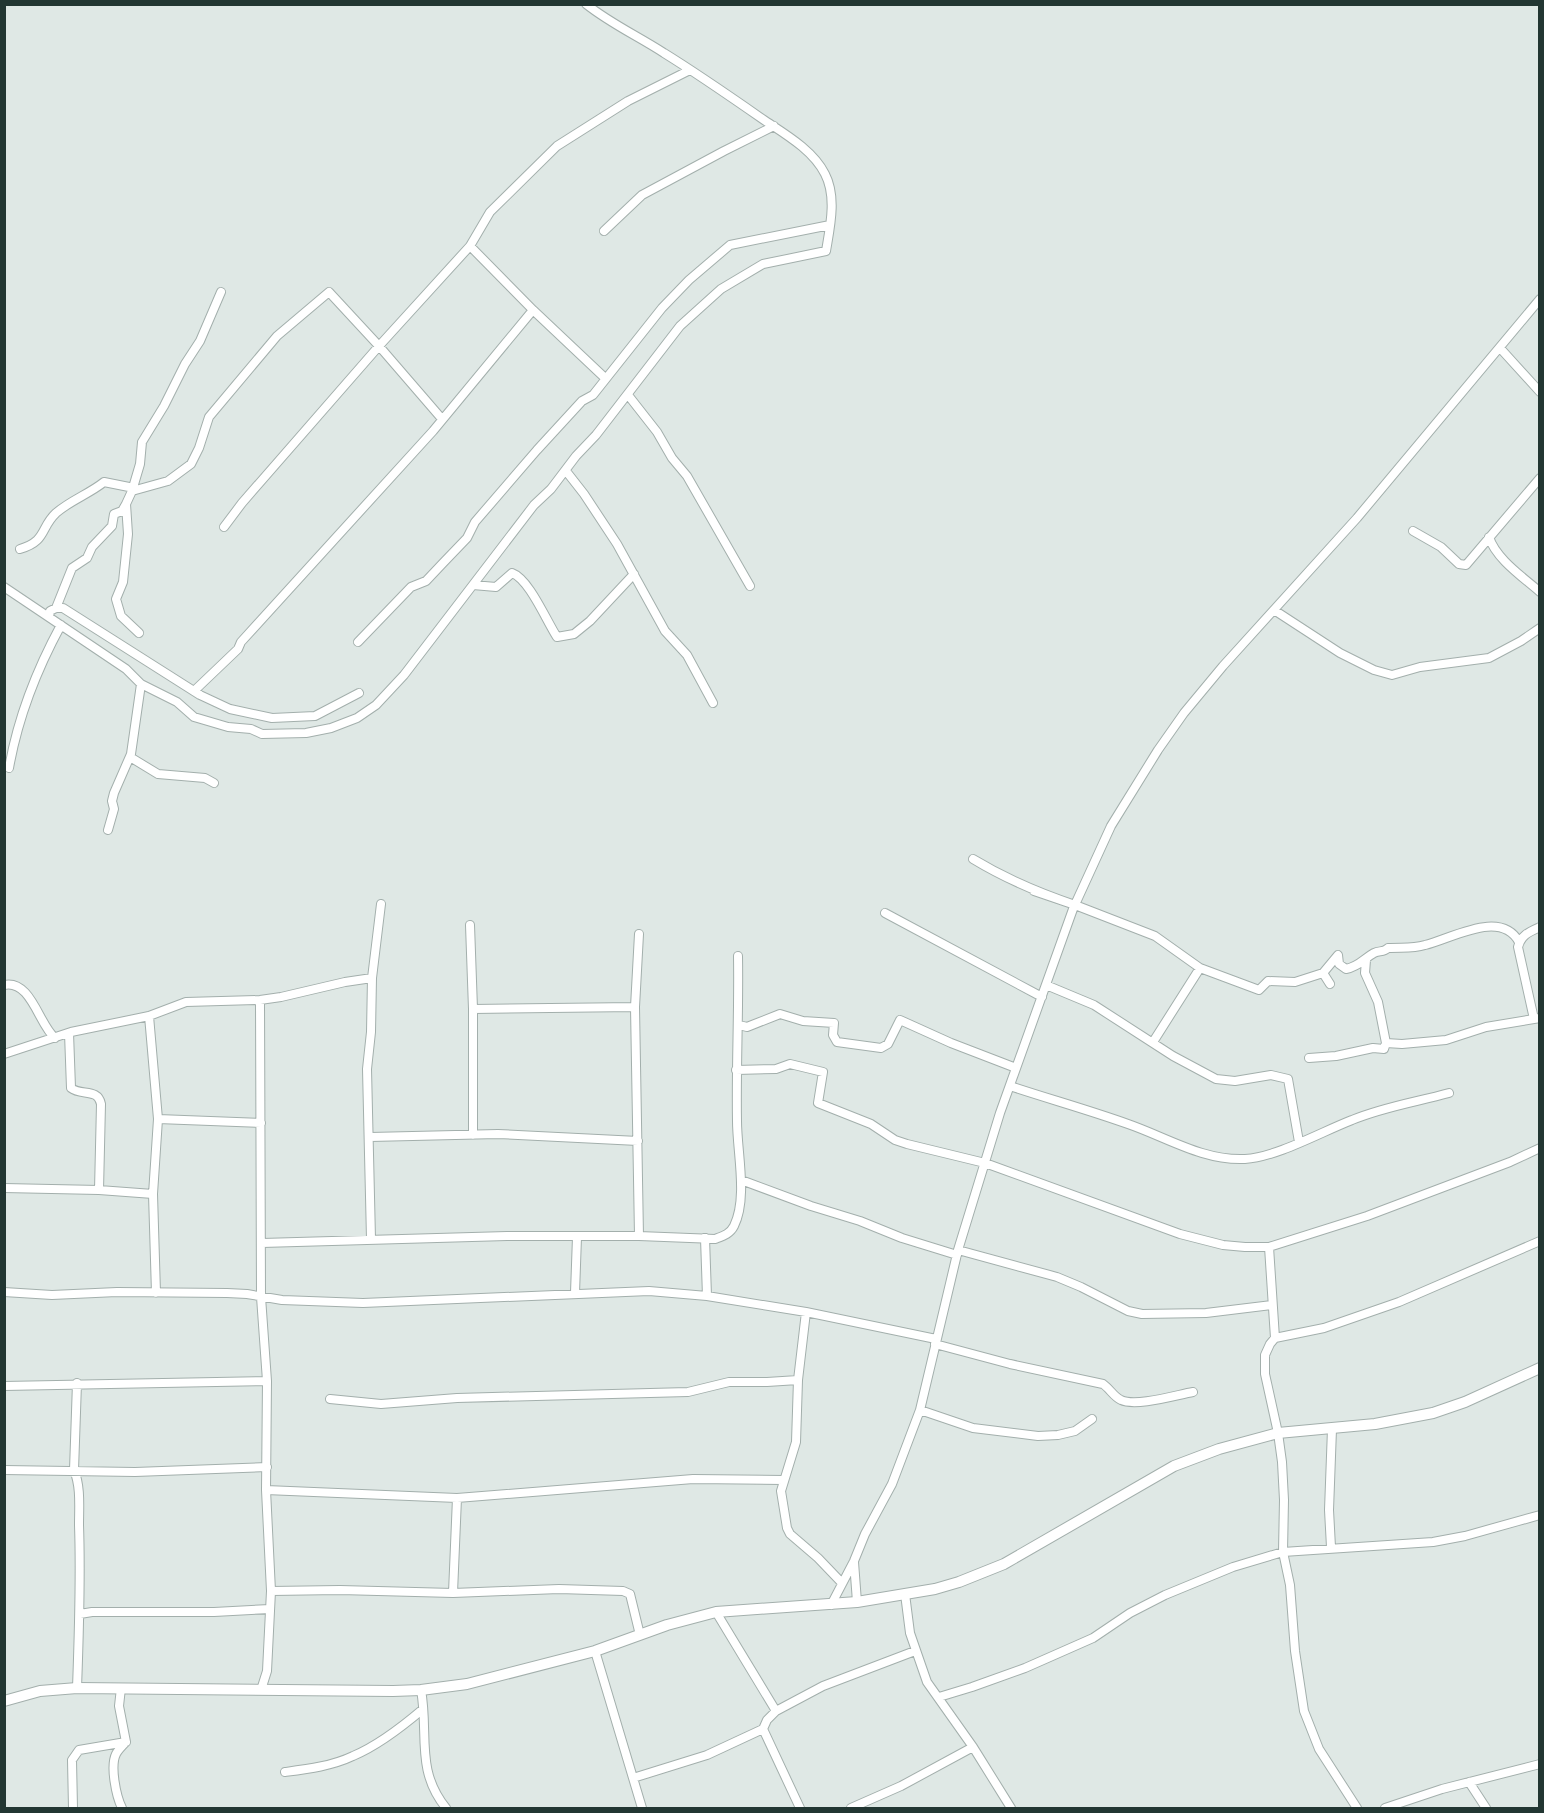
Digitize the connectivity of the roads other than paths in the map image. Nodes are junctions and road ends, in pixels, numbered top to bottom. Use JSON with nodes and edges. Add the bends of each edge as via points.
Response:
{"nodes":[{"id":1,"x":586,"y":4,"type":"edge"},
{"id":2,"x":690,"y":70,"type":"junction"},
{"id":3,"x":774,"y":126,"type":"junction"},
{"id":4,"x":830,"y":225,"type":"junction"},
{"id":5,"x":604,"y":231,"type":"dead end"},
{"id":6,"x":470,"y":246,"type":"junction"},
{"id":7,"x":221,"y":292,"type":"dead end"},
{"id":8,"x":1539,"y":299,"type":"edge"},
{"id":9,"x":533,"y":310,"type":"junction"},
{"id":10,"x":379,"y":346,"type":"junction"},
{"id":11,"x":1500,"y":348,"type":"junction"},
{"id":12,"x":605,"y":378,"type":"junction"},
{"id":13,"x":1539,"y":392,"type":"edge"},
{"id":14,"x":628,"y":395,"type":"junction"},
{"id":15,"x":442,"y":420,"type":"junction"},
{"id":16,"x":566,"y":471,"type":"junction"},
{"id":17,"x":1539,"y":478,"type":"edge"},
{"id":18,"x":132,"y":491,"type":"junction"},
{"id":19,"x":126,"y":504,"type":"junction"},
{"id":20,"x":224,"y":527,"type":"dead end"},
{"id":21,"x":1413,"y":531,"type":"dead end"},
{"id":22,"x":1489,"y":537,"type":"junction"},
{"id":23,"x":20,"y":549,"type":"dead end"},
{"id":24,"x":634,"y":574,"type":"junction"},
{"id":25,"x":473,"y":585,"type":"junction"},
{"id":26,"x":750,"y":586,"type":"dead end"},
{"id":27,"x":4,"y":587,"type":"edge"},
{"id":28,"x":1539,"y":592,"type":"edge"},
{"id":29,"x":56,"y":608,"type":"junction"},
{"id":30,"x":1274,"y":610,"type":"junction"},
{"id":31,"x":49,"y":617,"type":"junction"},
{"id":32,"x":61,"y":625,"type":"junction"},
{"id":33,"x":1539,"y":628,"type":"edge"},
{"id":34,"x":139,"y":633,"type":"dead end"},
{"id":35,"x":358,"y":642,"type":"dead end"},
{"id":36,"x":141,"y":684,"type":"junction"},
{"id":37,"x":194,"y":691,"type":"junction"},
{"id":38,"x":359,"y":693,"type":"dead end"},
{"id":39,"x":713,"y":703,"type":"dead end"},
{"id":40,"x":130,"y":757,"type":"junction"},
{"id":41,"x":9,"y":768,"type":"dead end"},
{"id":42,"x":214,"y":783,"type":"dead end"},
{"id":43,"x":108,"y":831,"type":"dead end"},
{"id":44,"x":973,"y":859,"type":"dead end"},
{"id":45,"x":381,"y":904,"type":"dead end"},
{"id":46,"x":1075,"y":905,"type":"junction"},
{"id":47,"x":885,"y":914,"type":"dead end"},
{"id":48,"x":470,"y":925,"type":"dead end"},
{"id":49,"x":1539,"y":927,"type":"edge"},
{"id":50,"x":639,"y":934,"type":"dead end"},
{"id":51,"x":1519,"y":942,"type":"junction"},
{"id":52,"x":738,"y":956,"type":"dead end"},
{"id":53,"x":1366,"y":960,"type":"junction"},
{"id":54,"x":1200,"y":968,"type":"junction"},
{"id":55,"x":1323,"y":973,"type":"junction"},
{"id":56,"x":372,"y":978,"type":"junction"},
{"id":57,"x":1330,"y":984,"type":"dead end"},
{"id":58,"x":4,"y":985,"type":"edge"},
{"id":59,"x":1046,"y":985,"type":"junction"},
{"id":60,"x":1042,"y":997,"type":"junction"},
{"id":61,"x":260,"y":1000,"type":"junction"},
{"id":62,"x":636,"y":1007,"type":"junction"},
{"id":63,"x":474,"y":1009,"type":"junction"},
{"id":64,"x":149,"y":1016,"type":"junction"},
{"id":65,"x":1537,"y":1018,"type":"edge"},
{"id":66,"x":739,"y":1025,"type":"junction"},
{"id":67,"x":69,"y":1033,"type":"junction"},
{"id":68,"x":55,"y":1038,"type":"junction"},
{"id":69,"x":1153,"y":1042,"type":"junction"},
{"id":70,"x":1386,"y":1043,"type":"junction"},
{"id":71,"x":4,"y":1054,"type":"edge"},
{"id":72,"x":1309,"y":1058,"type":"dead end"},
{"id":73,"x":1016,"y":1068,"type":"junction"},
{"id":74,"x":736,"y":1070,"type":"junction"},
{"id":75,"x":1011,"y":1086,"type":"junction"},
{"id":76,"x":1449,"y":1093,"type":"dead end"},
{"id":77,"x":158,"y":1119,"type":"junction"},
{"id":78,"x":261,"y":1123,"type":"junction"},
{"id":79,"x":473,"y":1135,"type":"junction"},
{"id":80,"x":370,"y":1137,"type":"junction"},
{"id":81,"x":638,"y":1141,"type":"junction"},
{"id":82,"x":1299,"y":1142,"type":"junction"},
{"id":83,"x":1539,"y":1148,"type":"edge"},
{"id":84,"x":985,"y":1163,"type":"junction"},
{"id":85,"x":741,"y":1180,"type":"junction"},
{"id":86,"x":4,"y":1188,"type":"edge"},
{"id":87,"x":99,"y":1190,"type":"junction"},
{"id":88,"x":153,"y":1194,"type":"junction"},
{"id":89,"x":639,"y":1236,"type":"junction"},
{"id":90,"x":577,"y":1237,"type":"junction"},
{"id":91,"x":705,"y":1238,"type":"junction"},
{"id":92,"x":370,"y":1239,"type":"junction"},
{"id":93,"x":1539,"y":1241,"type":"edge"},
{"id":94,"x":262,"y":1243,"type":"junction"},
{"id":95,"x":1269,"y":1247,"type":"junction"},
{"id":96,"x":958,"y":1252,"type":"junction"},
{"id":97,"x":4,"y":1292,"type":"edge"},
{"id":98,"x":156,"y":1293,"type":"junction"},
{"id":99,"x":575,"y":1293,"type":"junction"},
{"id":100,"x":707,"y":1296,"type":"junction"},
{"id":101,"x":261,"y":1297,"type":"junction"},
{"id":102,"x":1272,"y":1305,"type":"junction"},
{"id":103,"x":806,"y":1312,"type":"junction"},
{"id":104,"x":1275,"y":1338,"type":"junction"},
{"id":105,"x":935,"y":1342,"type":"junction"},
{"id":106,"x":1539,"y":1368,"type":"edge"},
{"id":107,"x":798,"y":1380,"type":"junction"},
{"id":108,"x":267,"y":1381,"type":"junction"},
{"id":109,"x":77,"y":1383,"type":"junction"},
{"id":110,"x":4,"y":1386,"type":"edge"},
{"id":111,"x":1193,"y":1392,"type":"dead end"},
{"id":112,"x":330,"y":1399,"type":"dead end"},
{"id":113,"x":920,"y":1410,"type":"junction"},
{"id":114,"x":1092,"y":1419,"type":"dead end"},
{"id":115,"x":1332,"y":1429,"type":"junction"},
{"id":116,"x":1278,"y":1433,"type":"junction"},
{"id":117,"x":267,"y":1467,"type":"junction"},
{"id":118,"x":4,"y":1470,"type":"edge"},
{"id":119,"x":74,"y":1470,"type":"junction"},
{"id":120,"x":784,"y":1480,"type":"junction"},
{"id":121,"x":266,"y":1490,"type":"junction"},
{"id":122,"x":457,"y":1497,"type":"junction"},
{"id":123,"x":1539,"y":1515,"type":"edge"},
{"id":124,"x":1331,"y":1547,"type":"junction"},
{"id":125,"x":1283,"y":1551,"type":"junction"},
{"id":126,"x":854,"y":1561,"type":"junction"},
{"id":127,"x":842,"y":1582,"type":"junction"},
{"id":128,"x":271,"y":1591,"type":"junction"},
{"id":129,"x":453,"y":1593,"type":"junction"},
{"id":130,"x":905,"y":1594,"type":"junction"},
{"id":131,"x":857,"y":1602,"type":"junction"},
{"id":132,"x":831,"y":1605,"type":"junction"},
{"id":133,"x":270,"y":1609,"type":"junction"},
{"id":134,"x":716,"y":1612,"type":"junction"},
{"id":135,"x":80,"y":1614,"type":"junction"},
{"id":136,"x":640,"y":1635,"type":"junction"},
{"id":137,"x":596,"y":1651,"type":"junction"},
{"id":138,"x":915,"y":1651,"type":"junction"},
{"id":139,"x":77,"y":1688,"type":"junction"},
{"id":140,"x":121,"y":1688,"type":"junction"},
{"id":141,"x":261,"y":1690,"type":"junction"},
{"id":142,"x":421,"y":1690,"type":"junction"},
{"id":143,"x":939,"y":1697,"type":"junction"},
{"id":144,"x":4,"y":1701,"type":"edge"},
{"id":145,"x":423,"y":1709,"type":"junction"},
{"id":146,"x":776,"y":1711,"type":"junction"},
{"id":147,"x":763,"y":1729,"type":"junction"},
{"id":148,"x":126,"y":1742,"type":"junction"},
{"id":149,"x":973,"y":1747,"type":"junction"},
{"id":150,"x":1539,"y":1764,"type":"edge"},
{"id":151,"x":285,"y":1772,"type":"dead end"},
{"id":152,"x":633,"y":1778,"type":"junction"},
{"id":153,"x":1469,"y":1782,"type":"junction"},
{"id":154,"x":73,"y":1809,"type":"edge"},
{"id":155,"x":122,"y":1809,"type":"edge"},
{"id":156,"x":446,"y":1809,"type":"edge"},
{"id":157,"x":642,"y":1809,"type":"edge"},
{"id":158,"x":800,"y":1809,"type":"edge"},
{"id":159,"x":851,"y":1809,"type":"edge"},
{"id":160,"x":1011,"y":1809,"type":"edge"},
{"id":161,"x":1358,"y":1809,"type":"edge"},
{"id":162,"x":1385,"y":1809,"type":"edge"},
{"id":163,"x":1486,"y":1809,"type":"edge"}],
"edges":[{"from":1,"to":2,"type":"street"},
{"from":2,"to":3,"type":"street"},
{"from":2,"to":6,"type":"street","via":[[627,101],[557,146],[490,213]]},
{"from":3,"to":4,"type":"street","via":[[806,150],[827,176]]},
{"from":3,"to":5,"type":"street","via":[[642,195]]},
{"from":4,"to":12,"type":"street","via":[[730,245],[688,279]]},
{"from":4,"to":14,"type":"street","via":[[826,251],[763,264],[721,289],[680,326]]},
{"from":6,"to":9,"type":"street"},
{"from":6,"to":10,"type":"street"},
{"from":7,"to":18,"type":"street","via":[[200,341],[142,442]]},
{"from":8,"to":11,"type":"street"},
{"from":9,"to":12,"type":"street"},
{"from":9,"to":15,"type":"street"},
{"from":10,"to":15,"type":"street"},
{"from":10,"to":18,"type":"street","via":[[329,292],[277,336],[209,417],[190,464],[168,481]]},
{"from":10,"to":20,"type":"street"},
{"from":11,"to":13,"type":"street"},
{"from":11,"to":30,"type":"street"},
{"from":12,"to":35,"type":"street","via":[[537,450],[443,563],[426,581],[411,587]]},
{"from":14,"to":16,"type":"street"},
{"from":14,"to":26,"type":"street","via":[[687,476]]},
{"from":15,"to":37,"type":"street","via":[[238,649]]},
{"from":16,"to":24,"type":"street"},
{"from":16,"to":25,"type":"street","via":[[534,505]]},
{"from":17,"to":22,"type":"street"},
{"from":18,"to":19,"type":"street"},
{"from":18,"to":23,"type":"street","via":[[104,482],[54,515],[41,537]]},
{"from":19,"to":29,"type":"street","via":[[114,514],[112,526],[87,558],[72,568]]},
{"from":19,"to":34,"type":"street","via":[[128,534],[123,582],[116,599],[121,616]]},
{"from":21,"to":22,"type":"street","via":[[1462,565]]},
{"from":22,"to":28,"type":"street","via":[[1501,556]]},
{"from":24,"to":25,"type":"street","via":[[574,634],[556,637],[520,575],[512,573],[496,587]]},
{"from":24,"to":39,"type":"street","via":[[665,631],[687,655]]},
{"from":25,"to":36,"type":"street","via":[[376,705],[331,728],[268,734],[228,727],[194,717],[177,702]]},
{"from":27,"to":31,"type":"street"},
{"from":29,"to":31,"type":"street"},
{"from":29,"to":37,"type":"street","via":[[63,608]]},
{"from":30,"to":33,"type":"street","via":[[1340,653],[1392,675],[1420,667],[1489,658]]},
{"from":30,"to":46,"type":"street","via":[[1184,713],[1136,783],[1110,826]]},
{"from":31,"to":32,"type":"street"},
{"from":32,"to":36,"type":"street","via":[[126,669]]},
{"from":32,"to":41,"type":"street","via":[[36,673]]},
{"from":36,"to":40,"type":"street"},
{"from":37,"to":38,"type":"street","via":[[230,709],[272,718],[315,716]]},
{"from":40,"to":42,"type":"street","via":[[158,774],[205,778]]},
{"from":40,"to":43,"type":"street","via":[[114,793]]},
{"from":44,"to":46,"type":"street","via":[[1034,891]]},
{"from":45,"to":56,"type":"street"},
{"from":46,"to":54,"type":"street","via":[[1155,936]]},
{"from":46,"to":59,"type":"street"},
{"from":47,"to":60,"type":"street"},
{"from":48,"to":63,"type":"street"},
{"from":49,"to":51,"type":"street"},
{"from":50,"to":62,"type":"street"},
{"from":51,"to":53,"type":"street","via":[[1503,927],[1485,926],[1408,949],[1389,948]]},
{"from":51,"to":65,"type":"street"},
{"from":52,"to":66,"type":"street"},
{"from":53,"to":55,"type":"street","via":[[1346,969],[1338,955]]},
{"from":53,"to":70,"type":"street","via":[[1365,973],[1378,1002]]},
{"from":54,"to":55,"type":"street","via":[[1259,990],[1268,981],[1296,982]]},
{"from":54,"to":69,"type":"street"},
{"from":55,"to":57,"type":"street"},
{"from":56,"to":61,"type":"street"},
{"from":56,"to":80,"type":"street","via":[[367,1069]]},
{"from":58,"to":68,"type":"street","via":[[14,984],[23,990]]},
{"from":59,"to":60,"type":"street"},
{"from":59,"to":69,"type":"street","via":[[1094,1005]]},
{"from":60,"to":73,"type":"street"},
{"from":61,"to":64,"type":"street","via":[[197,1001]]},
{"from":61,"to":78,"type":"street"},
{"from":62,"to":63,"type":"street"},
{"from":62,"to":81,"type":"street"},
{"from":63,"to":79,"type":"street"},
{"from":64,"to":67,"type":"street"},
{"from":64,"to":77,"type":"street"},
{"from":65,"to":70,"type":"street","via":[[1486,1027],[1446,1040]]},
{"from":66,"to":73,"type":"street","via":[[747,1027],[780,1014],[803,1021],[834,1023],[837,1042],[881,1048],[888,1044],[900,1020]]},
{"from":66,"to":74,"type":"street"},
{"from":67,"to":68,"type":"street"},
{"from":67,"to":87,"type":"street","via":[[71,1088],[100,1098]]},
{"from":68,"to":71,"type":"street"},
{"from":69,"to":82,"type":"street","via":[[1216,1079],[1235,1082],[1271,1075],[1288,1079]]},
{"from":70,"to":72,"type":"street","via":[[1384,1049]]},
{"from":73,"to":75,"type":"street"},
{"from":74,"to":84,"type":"street","via":[[776,1069],[789,1064],[823,1072],[818,1103],[871,1124],[895,1140]]},
{"from":74,"to":85,"type":"street"},
{"from":75,"to":82,"type":"street","via":[[1220,1158],[1248,1159]]},
{"from":75,"to":84,"type":"street"},
{"from":76,"to":82,"type":"street","via":[[1384,1108]]},
{"from":77,"to":78,"type":"street"},
{"from":77,"to":88,"type":"street"},
{"from":78,"to":94,"type":"street"},
{"from":79,"to":80,"type":"street"},
{"from":79,"to":81,"type":"street"},
{"from":80,"to":92,"type":"street"},
{"from":81,"to":89,"type":"street"},
{"from":83,"to":95,"type":"street","via":[[1400,1204]]},
{"from":84,"to":95,"type":"street","via":[[1180,1234],[1223,1245]]},
{"from":84,"to":96,"type":"street"},
{"from":85,"to":91,"type":"street","via":[[734,1226],[723,1236]]},
{"from":85,"to":96,"type":"street","via":[[902,1238]]},
{"from":86,"to":87,"type":"street"},
{"from":87,"to":88,"type":"street"},
{"from":88,"to":98,"type":"street"},
{"from":89,"to":90,"type":"street"},
{"from":89,"to":91,"type":"street"},
{"from":90,"to":92,"type":"street"},
{"from":90,"to":99,"type":"street"},
{"from":91,"to":100,"type":"street"},
{"from":92,"to":94,"type":"street"},
{"from":93,"to":104,"type":"street","via":[[1399,1302],[1324,1328]]},
{"from":94,"to":101,"type":"street"},
{"from":95,"to":102,"type":"street"},
{"from":96,"to":102,"type":"street","via":[[1057,1277],[1142,1314],[1206,1313]]},
{"from":96,"to":105,"type":"street"},
{"from":97,"to":98,"type":"street"},
{"from":98,"to":101,"type":"street"},
{"from":99,"to":100,"type":"street","via":[[649,1291]]},
{"from":99,"to":101,"type":"street","via":[[363,1303]]},
{"from":100,"to":103,"type":"street"},
{"from":101,"to":108,"type":"street"},
{"from":102,"to":104,"type":"street"},
{"from":103,"to":105,"type":"street"},
{"from":103,"to":107,"type":"street"},
{"from":104,"to":116,"type":"street","via":[[1264,1365]]},
{"from":105,"to":111,"type":"street","via":[[998,1362],[1103,1384],[1117,1398],[1130,1402]]},
{"from":105,"to":113,"type":"street"},
{"from":106,"to":115,"type":"street","via":[[1433,1413]]},
{"from":107,"to":112,"type":"street","via":[[729,1382],[687,1392],[457,1398],[381,1404]]},
{"from":107,"to":120,"type":"street","via":[[796,1442]]},
{"from":108,"to":109,"type":"street"},
{"from":108,"to":117,"type":"street"},
{"from":109,"to":110,"type":"street"},
{"from":109,"to":119,"type":"street"},
{"from":113,"to":114,"type":"street","via":[[973,1428],[1038,1436],[1075,1431]]},
{"from":113,"to":126,"type":"street","via":[[891,1484]]},
{"from":115,"to":116,"type":"street"},
{"from":115,"to":124,"type":"street"},
{"from":116,"to":125,"type":"street","via":[[1284,1500]]},
{"from":116,"to":130,"type":"street","via":[[1174,1466],[995,1568],[951,1584]]},
{"from":117,"to":119,"type":"street"},
{"from":117,"to":121,"type":"street"},
{"from":118,"to":119,"type":"street"},
{"from":119,"to":135,"type":"street","via":[[79,1496]]},
{"from":120,"to":122,"type":"street","via":[[693,1479]]},
{"from":120,"to":127,"type":"street","via":[[788,1532]]},
{"from":121,"to":122,"type":"street"},
{"from":121,"to":128,"type":"street"},
{"from":122,"to":129,"type":"street"},
{"from":123,"to":124,"type":"street","via":[[1433,1542]]},
{"from":124,"to":125,"type":"street"},
{"from":125,"to":143,"type":"street","via":[[1165,1595],[1093,1638],[1026,1668]]},
{"from":125,"to":161,"type":"street","via":[[1304,1711],[1319,1749]]},
{"from":126,"to":127,"type":"street"},
{"from":126,"to":131,"type":"street"},
{"from":127,"to":132,"type":"street"},
{"from":128,"to":129,"type":"street"},
{"from":128,"to":133,"type":"street"},
{"from":129,"to":136,"type":"street","via":[[560,1589],[627,1592]]},
{"from":130,"to":131,"type":"street"},
{"from":130,"to":138,"type":"street"},
{"from":131,"to":132,"type":"street"},
{"from":132,"to":134,"type":"street"},
{"from":133,"to":135,"type":"street"},
{"from":133,"to":141,"type":"street","via":[[267,1671]]},
{"from":134,"to":136,"type":"street"},
{"from":134,"to":146,"type":"street"},
{"from":135,"to":139,"type":"street"},
{"from":136,"to":137,"type":"street"},
{"from":137,"to":142,"type":"street","via":[[467,1684]]},
{"from":137,"to":152,"type":"street"},
{"from":138,"to":143,"type":"street","via":[[927,1682]]},
{"from":138,"to":146,"type":"street","via":[[823,1686]]},
{"from":139,"to":140,"type":"street"},
{"from":139,"to":144,"type":"street","via":[[40,1691]]},
{"from":140,"to":141,"type":"street"},
{"from":140,"to":148,"type":"street","via":[[119,1706]]},
{"from":141,"to":142,"type":"street"},
{"from":142,"to":145,"type":"street"},
{"from":143,"to":149,"type":"street"},
{"from":145,"to":151,"type":"street","via":[[354,1756]]},
{"from":145,"to":156,"type":"street","via":[[428,1778]]},
{"from":146,"to":147,"type":"street"},
{"from":147,"to":152,"type":"street","via":[[707,1755]]},
{"from":147,"to":158,"type":"street"},
{"from":148,"to":154,"type":"street","via":[[75,1754]]},
{"from":148,"to":155,"type":"street","via":[[115,1754],[116,1794]]},
{"from":149,"to":159,"type":"street"},
{"from":149,"to":160,"type":"street"},
{"from":150,"to":153,"type":"street"},
{"from":152,"to":157,"type":"street"},
{"from":153,"to":162,"type":"street"},
{"from":153,"to":163,"type":"street"}]}
